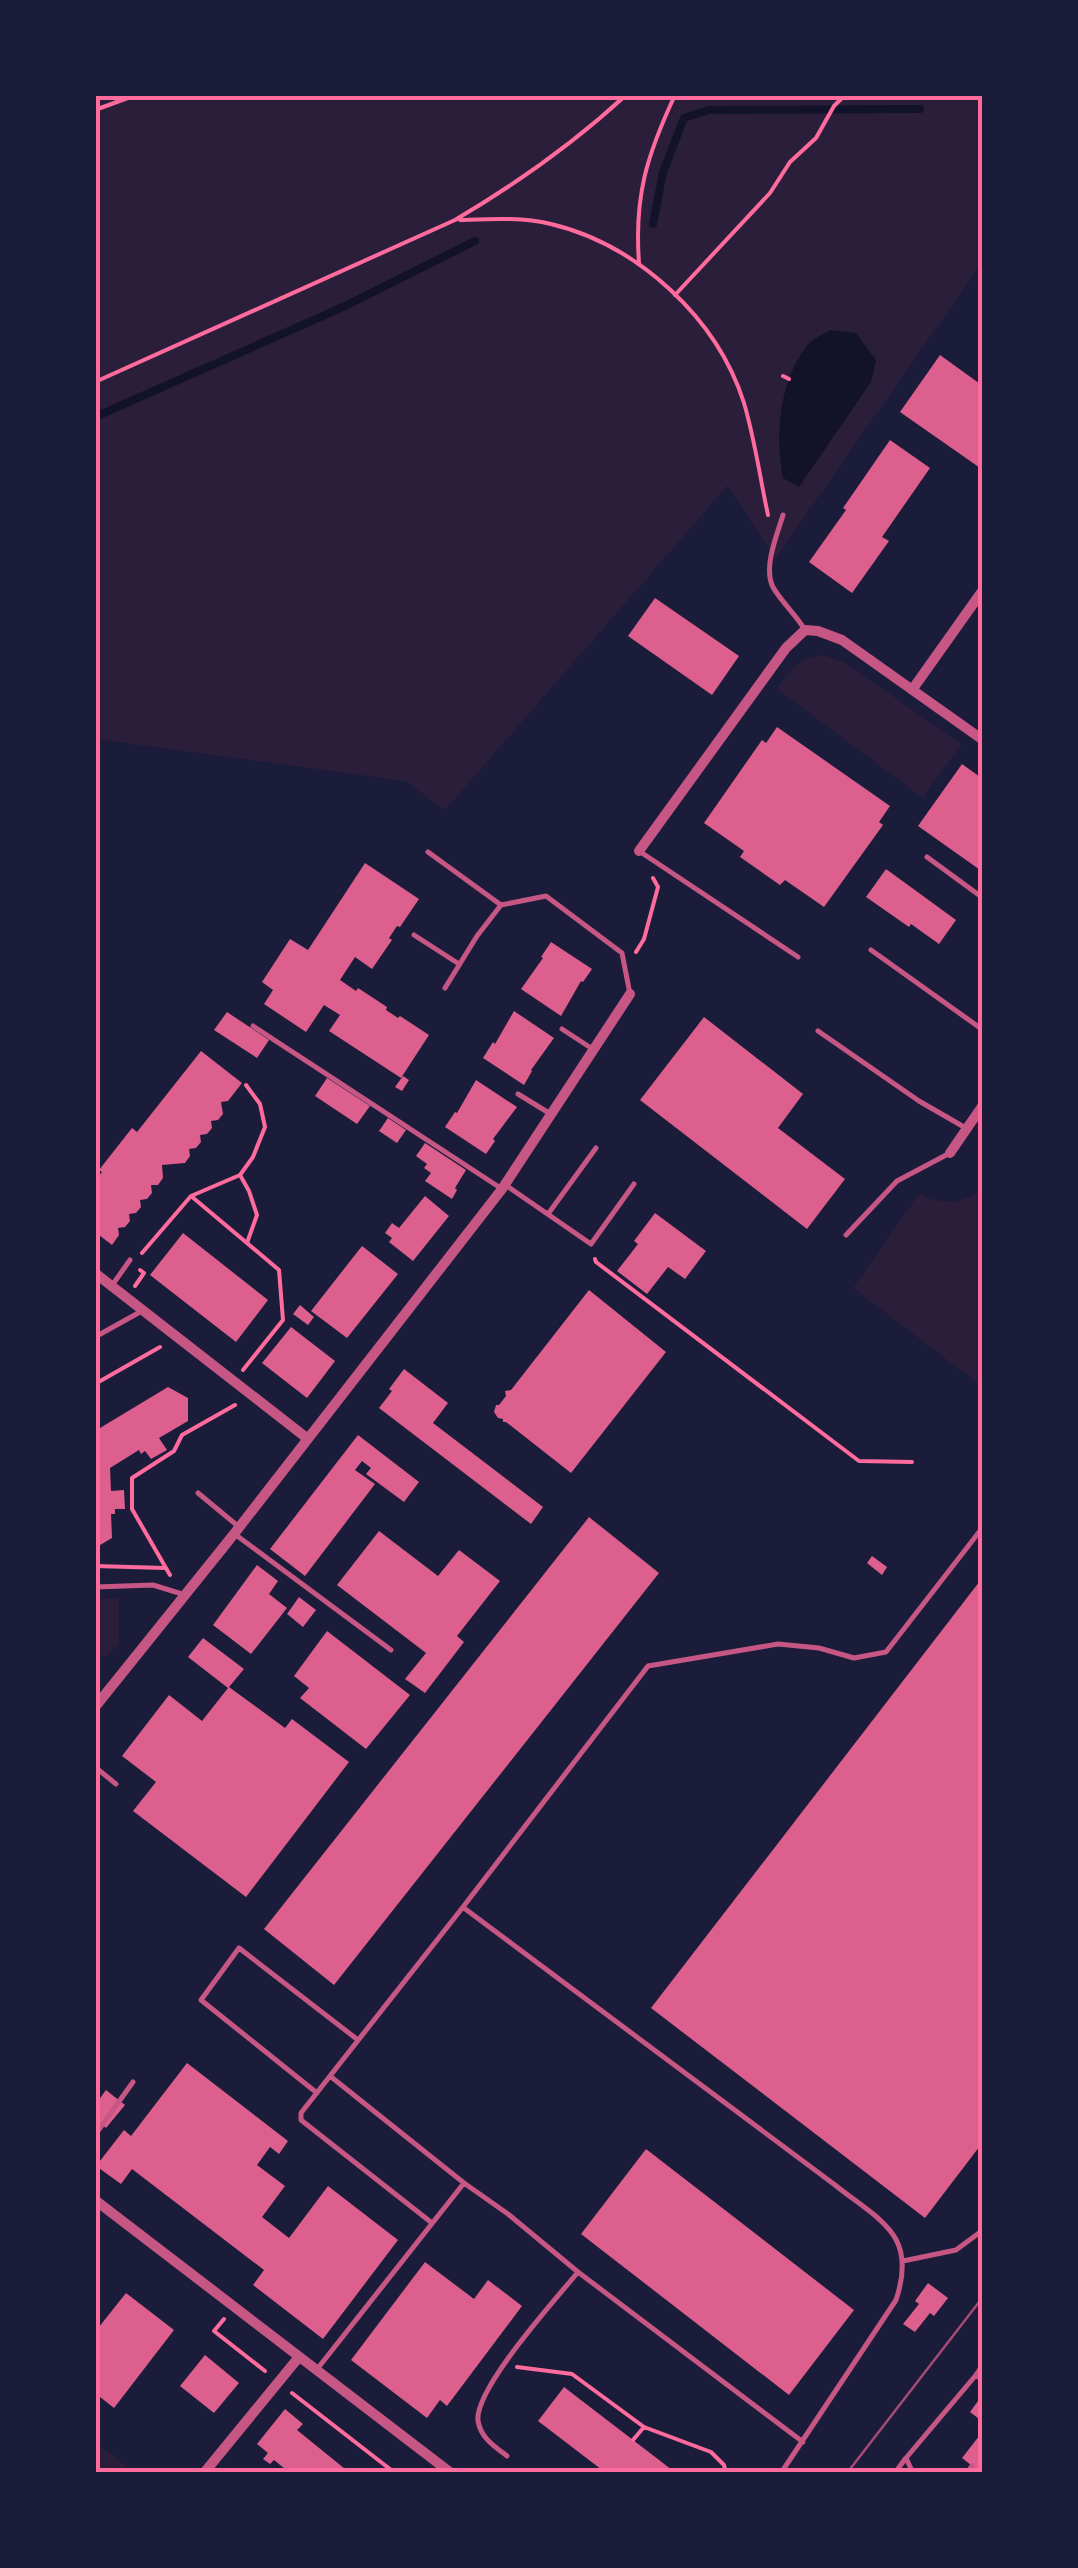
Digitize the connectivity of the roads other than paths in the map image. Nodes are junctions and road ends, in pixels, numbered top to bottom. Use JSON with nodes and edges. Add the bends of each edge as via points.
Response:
{"nodes":[{"id":1,"x":783,"y":515,"type":"dead end"},
{"id":2,"x":983,"y":590,"type":"edge"},
{"id":3,"x":805,"y":630,"type":"junction"},
{"id":4,"x":912,"y":690,"type":"junction"},
{"id":5,"x":983,"y":740,"type":"edge"},
{"id":6,"x":639,"y":851,"type":"joint"},
{"id":7,"x":428,"y":852,"type":"dead end"},
{"id":8,"x":927,"y":858,"type":"dead end"},
{"id":9,"x":983,"y":898,"type":"edge"},
{"id":10,"x":502,"y":905,"type":"junction"},
{"id":11,"x":414,"y":935,"type":"dead end"},
{"id":12,"x":870,"y":950,"type":"dead end"},
{"id":13,"x":798,"y":957,"type":"dead end"},
{"id":14,"x":459,"y":964,"type":"junction"},
{"id":15,"x":444,"y":988,"type":"dead end"},
{"id":16,"x":630,"y":994,"type":"joint"},
{"id":17,"x":254,"y":1026,"type":"dead end"},
{"id":18,"x":562,"y":1029,"type":"dead end"},
{"id":19,"x":983,"y":1030,"type":"edge"},
{"id":20,"x":818,"y":1031,"type":"dead end"},
{"id":21,"x":594,"y":1050,"type":"junction"},
{"id":22,"x":518,"y":1094,"type":"dead end"},
{"id":23,"x":983,"y":1105,"type":"edge"},
{"id":24,"x":552,"y":1114,"type":"junction"},
{"id":25,"x":967,"y":1128,"type":"junction"},
{"id":26,"x":596,"y":1148,"type":"dead end"},
{"id":27,"x":950,"y":1153,"type":"joint"},
{"id":28,"x":634,"y":1184,"type":"dead end"},
{"id":29,"x":504,"y":1187,"type":"junction"},
{"id":30,"x":548,"y":1214,"type":"junction"},
{"id":31,"x":846,"y":1235,"type":"dead end"},
{"id":32,"x":131,"y":1262,"type":"road end"},
{"id":33,"x":95,"y":1274,"type":"edge"},
{"id":34,"x":111,"y":1286,"type":"junction"},
{"id":35,"x":142,"y":1310,"type":"junction"},
{"id":36,"x":95,"y":1338,"type":"edge"},
{"id":37,"x":308,"y":1439,"type":"junction"},
{"id":38,"x":198,"y":1492,"type":"dead end"},
{"id":39,"x":983,"y":1527,"type":"edge"},
{"id":40,"x":236,"y":1530,"type":"junction"},
{"id":41,"x":95,"y":1587,"type":"edge"},
{"id":42,"x":185,"y":1595,"type":"junction"},
{"id":43,"x":391,"y":1650,"type":"dead end"},
{"id":44,"x":95,"y":1707,"type":"edge"},
{"id":45,"x":95,"y":1767,"type":"edge"},
{"id":46,"x":116,"y":1784,"type":"dead end"},
{"id":47,"x":464,"y":1907,"type":"junction"},
{"id":48,"x":358,"y":2040,"type":"junction"},
{"id":49,"x":330,"y":2076,"type":"junction"},
{"id":50,"x":133,"y":2082,"type":"dead end"},
{"id":51,"x":317,"y":2093,"type":"junction"},
{"id":52,"x":95,"y":2135,"type":"edge"},
{"id":53,"x":464,"y":2183,"type":"junction"},
{"id":54,"x":95,"y":2200,"type":"edge"},
{"id":55,"x":432,"y":2224,"type":"junction"},
{"id":56,"x":983,"y":2230,"type":"edge"},
{"id":57,"x":903,"y":2261,"type":"junction"},
{"id":58,"x":578,"y":2272,"type":"junction"},
{"id":59,"x":299,"y":2357,"type":"junction"},
{"id":60,"x":983,"y":2365,"type":"edge"},
{"id":61,"x":317,"y":2370,"type":"junction"},
{"id":62,"x":976,"y":2374,"type":"junction"},
{"id":63,"x":983,"y":2380,"type":"edge"},
{"id":64,"x":803,"y":2442,"type":"junction"},
{"id":65,"x":507,"y":2456,"type":"dead end"},
{"id":66,"x":906,"y":2458,"type":"junction"},
{"id":67,"x":972,"y":2466,"type":"dead end"},
{"id":68,"x":204,"y":2473,"type":"edge"},
{"id":69,"x":452,"y":2473,"type":"edge"},
{"id":70,"x":781,"y":2473,"type":"edge"},
{"id":71,"x":895,"y":2473,"type":"edge"},
{"id":72,"x":913,"y":2473,"type":"edge"},
{"id":73,"x":967,"y":2473,"type":"edge"}],
"edges":[{"from":1,"to":3,"type":"lane","via":[[772,586]]},
{"from":2,"to":4,"type":"street"},
{"from":3,"to":4,"type":"street","via":[[842,640]]},
{"from":3,"to":6,"type":"street"},
{"from":4,"to":5,"type":"street"},
{"from":6,"to":13,"type":"lane"},
{"from":7,"to":10,"type":"lane"},
{"from":8,"to":9,"type":"lane"},
{"from":10,"to":14,"type":"lane"},
{"from":10,"to":16,"type":"lane","via":[[546,896],[622,953]]},
{"from":11,"to":14,"type":"lane"},
{"from":12,"to":19,"type":"lane"},
{"from":14,"to":15,"type":"lane"},
{"from":16,"to":21,"type":"street"},
{"from":17,"to":29,"type":"lane"},
{"from":18,"to":21,"type":"lane"},
{"from":20,"to":25,"type":"lane"},
{"from":21,"to":24,"type":"street"},
{"from":22,"to":24,"type":"lane"},
{"from":23,"to":25,"type":"street"},
{"from":24,"to":29,"type":"street"},
{"from":25,"to":27,"type":"street"},
{"from":26,"to":30,"type":"lane"},
{"from":27,"to":31,"type":"lane","via":[[896,1181]]},
{"from":28,"to":30,"type":"lane","via":[[591,1244]]},
{"from":29,"to":30,"type":"lane"},
{"from":29,"to":37,"type":"street"},
{"from":32,"to":34,"type":"lane"},
{"from":33,"to":34,"type":"street"},
{"from":34,"to":35,"type":"street"},
{"from":35,"to":36,"type":"lane"},
{"from":35,"to":37,"type":"street"},
{"from":37,"to":40,"type":"street"},
{"from":38,"to":40,"type":"lane"},
{"from":39,"to":47,"type":"lane","via":[[886,1652],[854,1658],[778,1644],[648,1666]]},
{"from":40,"to":42,"type":"street"},
{"from":40,"to":43,"type":"lane"},
{"from":41,"to":42,"type":"lane","via":[[154,1586]]},
{"from":42,"to":44,"type":"street"},
{"from":45,"to":46,"type":"lane"},
{"from":47,"to":48,"type":"lane"},
{"from":47,"to":57,"type":"lane","via":[[835,2184],[890,2229]]},
{"from":48,"to":49,"type":"lane"},
{"from":48,"to":51,"type":"lane","via":[[240,1948],[201,2000]]},
{"from":49,"to":51,"type":"lane"},
{"from":49,"to":53,"type":"lane"},
{"from":50,"to":52,"type":"lane"},
{"from":51,"to":55,"type":"lane","via":[[301,2120]]},
{"from":53,"to":55,"type":"lane"},
{"from":53,"to":58,"type":"lane"},
{"from":54,"to":59,"type":"street"},
{"from":55,"to":61,"type":"lane"},
{"from":56,"to":57,"type":"lane","via":[[956,2250]]},
{"from":57,"to":64,"type":"lane","via":[[896,2300]]},
{"from":58,"to":64,"type":"lane"},
{"from":58,"to":65,"type":"lane","via":[[485,2394],[478,2419],[486,2440]]},
{"from":59,"to":61,"type":"street"},
{"from":59,"to":68,"type":"street"},
{"from":60,"to":62,"type":"lane"},
{"from":61,"to":69,"type":"street"},
{"from":62,"to":63,"type":"lane"},
{"from":62,"to":66,"type":"lane"},
{"from":64,"to":70,"type":"lane"},
{"from":66,"to":71,"type":"lane"},
{"from":66,"to":72,"type":"lane"},
{"from":67,"to":73,"type":"lane"}]}
